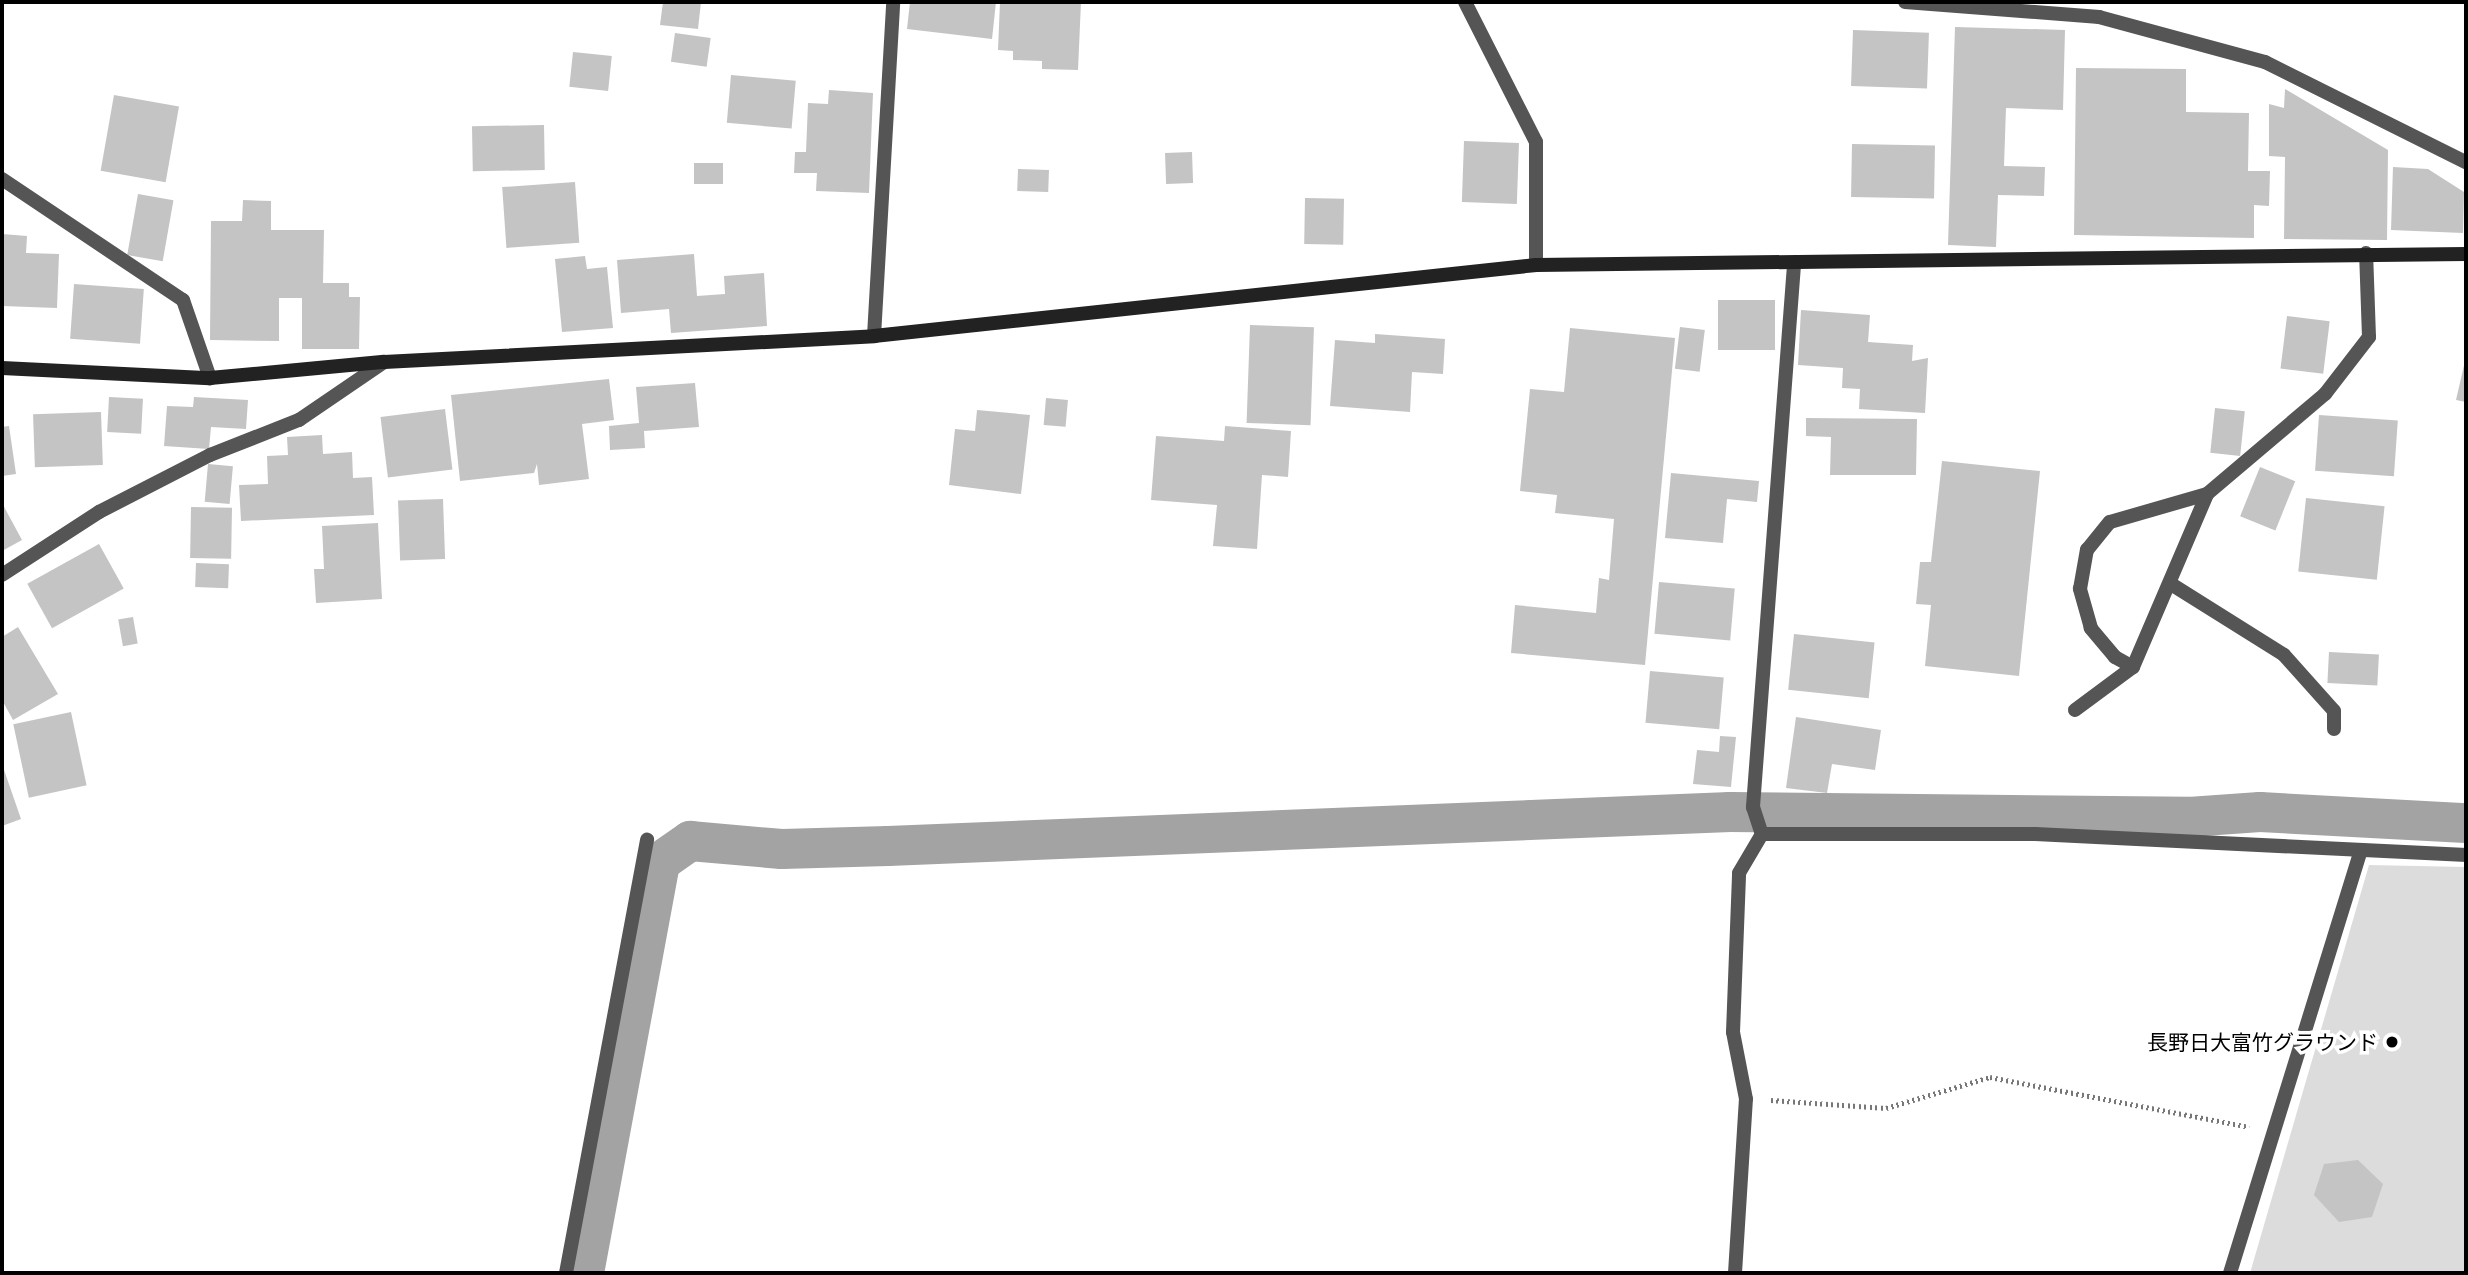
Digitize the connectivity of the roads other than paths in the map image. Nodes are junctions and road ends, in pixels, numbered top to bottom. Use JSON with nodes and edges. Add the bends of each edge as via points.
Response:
{"nodes":[{"id":1,"x":893,"y":2,"type":"edge"},
{"id":2,"x":1465,"y":2,"type":"edge"},
{"id":3,"x":1905,"y":2,"type":"edge"},
{"id":4,"x":2466,"y":162,"type":"edge"},
{"id":5,"x":2,"y":178,"type":"edge"},
{"id":6,"x":2366,"y":253,"type":"junction"},
{"id":7,"x":2466,"y":254,"type":"edge"},
{"id":8,"x":1536,"y":265,"type":"junction"},
{"id":9,"x":1794,"y":265,"type":"junction"},
{"id":10,"x":874,"y":336,"type":"junction"},
{"id":11,"x":384,"y":362,"type":"junction"},
{"id":12,"x":2,"y":368,"type":"edge"},
{"id":13,"x":210,"y":378,"type":"junction"},
{"id":14,"x":2207,"y":494,"type":"junction"},
{"id":15,"x":2,"y":575,"type":"edge"},
{"id":16,"x":2171,"y":583,"type":"junction"},
{"id":17,"x":2133,"y":667,"type":"junction"},
{"id":18,"x":2075,"y":710,"type":"dead end"},
{"id":19,"x":2334,"y":729,"type":"dead end"},
{"id":20,"x":1762,"y":831,"type":"junction"},
{"id":21,"x":647,"y":840,"type":"dead end"},
{"id":22,"x":2360,"y":852,"type":"junction"},
{"id":23,"x":2466,"y":855,"type":"edge"},
{"id":24,"x":566,"y":1273,"type":"edge"},
{"id":25,"x":1735,"y":1273,"type":"edge"},
{"id":26,"x":2230,"y":1273,"type":"edge"}],
"edges":[{"from":1,"to":10,"type":"street"},
{"from":2,"to":8,"type":"street","via":[[1536,142]]},
{"from":3,"to":4,"type":"street","via":[[2099,17],[2265,62]]},
{"from":5,"to":13,"type":"street","via":[[183,300]]},
{"from":6,"to":7,"type":"street"},
{"from":6,"to":9,"type":"street"},
{"from":6,"to":14,"type":"street","via":[[2369,337],[2325,394]]},
{"from":8,"to":9,"type":"street"},
{"from":8,"to":10,"type":"street"},
{"from":9,"to":20,"type":"street","via":[[1753,807]]},
{"from":10,"to":11,"type":"street"},
{"from":11,"to":13,"type":"street"},
{"from":11,"to":15,"type":"street","via":[[299,421],[210,455],[99,512]]},
{"from":12,"to":13,"type":"street"},
{"from":14,"to":16,"type":"street"},
{"from":14,"to":17,"type":"street","via":[[2109,522],[2087,550],[2080,589],[2091,628],[2115,657]]},
{"from":16,"to":17,"type":"street"},
{"from":16,"to":19,"type":"street","via":[[2284,655],[2334,711]]},
{"from":17,"to":18,"type":"street"},
{"from":20,"to":22,"type":"street","via":[[2035,834]]},
{"from":20,"to":25,"type":"street","via":[[1739,873],[1732,1031],[1746,1099]]},
{"from":21,"to":24,"type":"street"},
{"from":22,"to":23,"type":"street"},
{"from":22,"to":26,"type":"street"}]}
